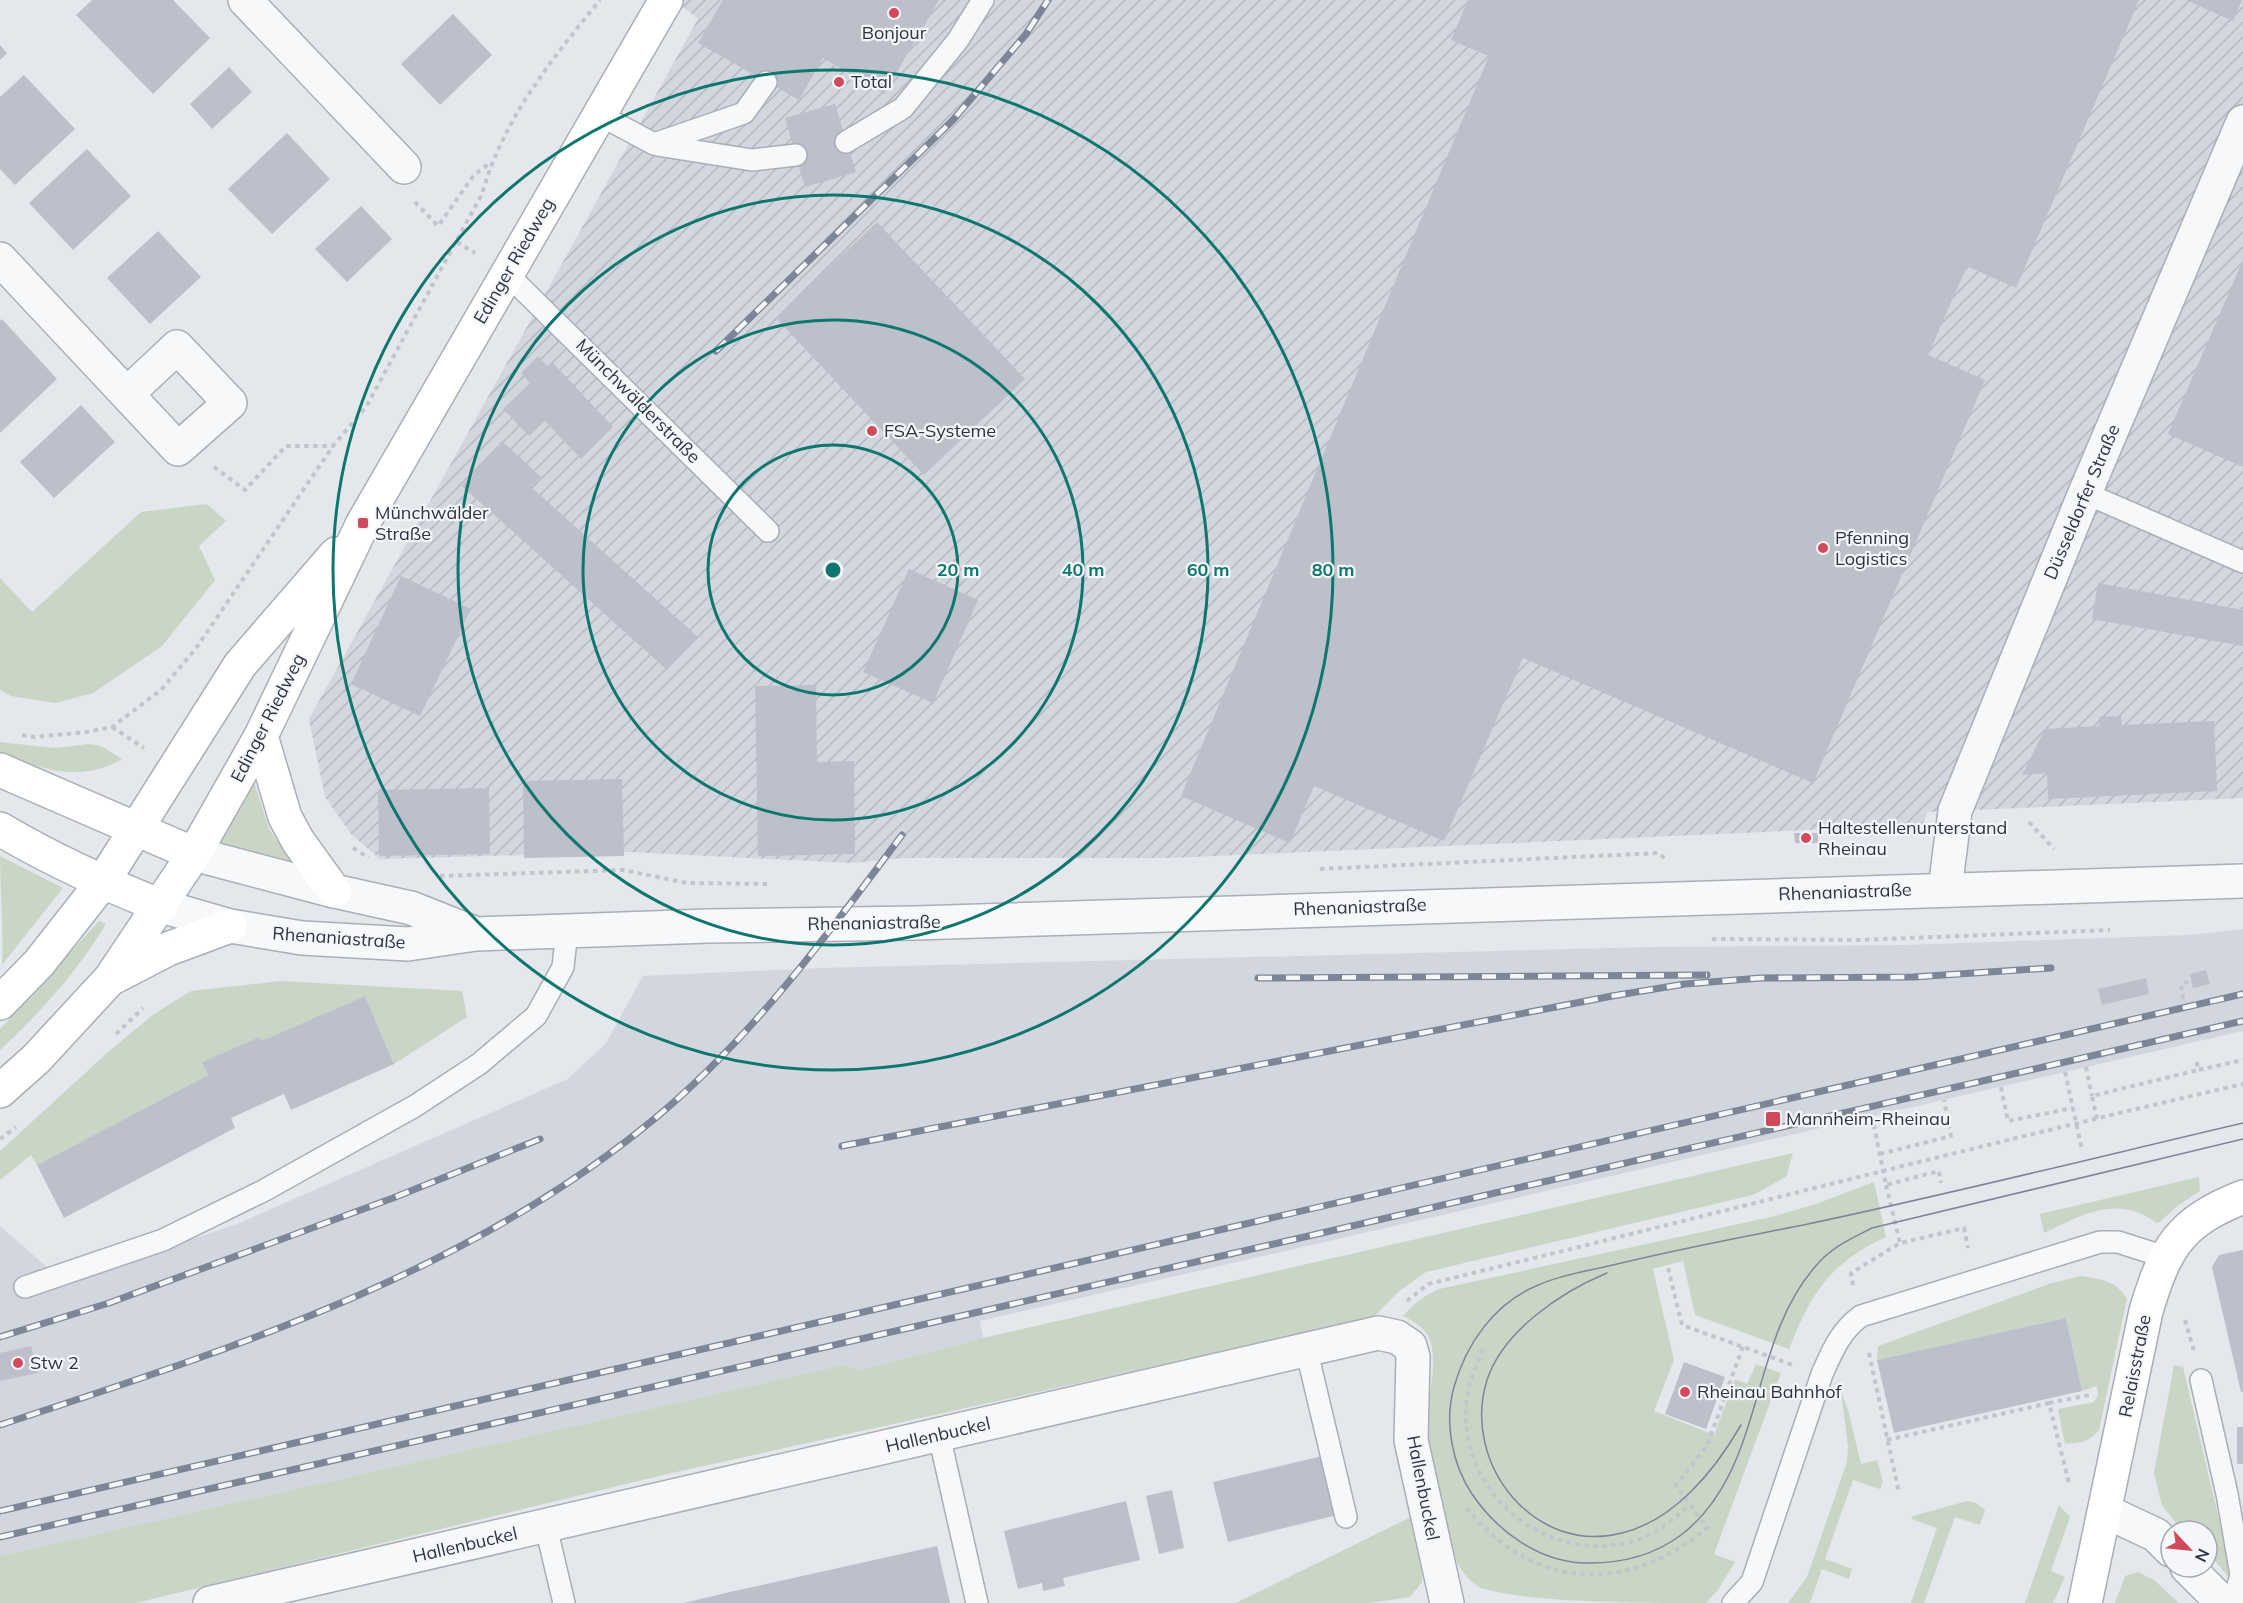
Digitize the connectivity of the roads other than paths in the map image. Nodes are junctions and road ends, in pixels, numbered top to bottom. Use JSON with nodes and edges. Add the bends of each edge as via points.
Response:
{"nodes":[{"id":1,"x":245,"y":0,"type":"edge"},
{"id":2,"x":666,"y":0,"type":"edge"},
{"id":3,"x":983,"y":0,"type":"edge"},
{"id":4,"x":766,"y":81,"type":"dead end"},
{"id":5,"x":598,"y":114,"type":"junction"},
{"id":6,"x":2240,"y":136,"type":"edge"},
{"id":7,"x":846,"y":142,"type":"dead end"},
{"id":8,"x":654,"y":144,"type":"junction"},
{"id":9,"x":796,"y":155,"type":"dead end"},
{"id":10,"x":404,"y":167,"type":"road end"},
{"id":11,"x":0,"y":259,"type":"edge"},
{"id":12,"x":506,"y":273,"type":"junction"},
{"id":13,"x":127,"y":394,"type":"junction"},
{"id":14,"x":2085,"y":493,"type":"junction"},
{"id":15,"x":363,"y":523,"type":"junction"},
{"id":16,"x":768,"y":531,"type":"dead end"},
{"id":17,"x":2243,"y":561,"type":"edge"},
{"id":18,"x":261,"y":736,"type":"junction"},
{"id":19,"x":0,"y":771,"type":"edge"},
{"id":20,"x":0,"y":829,"type":"edge"},
{"id":21,"x":135,"y":831,"type":"junction"},
{"id":22,"x":194,"y":854,"type":"junction"},
{"id":23,"x":2243,"y":880,"type":"edge"},
{"id":24,"x":102,"y":883,"type":"junction"},
{"id":25,"x":1945,"y":889,"type":"junction"},
{"id":26,"x":334,"y":891,"type":"junction"},
{"id":27,"x":161,"y":906,"type":"junction"},
{"id":28,"x":230,"y":926,"type":"junction"},
{"id":29,"x":567,"y":931,"type":"junction"},
{"id":30,"x":476,"y":934,"type":"junction"},
{"id":31,"x":110,"y":979,"type":"junction"},
{"id":32,"x":0,"y":1003,"type":"edge"},
{"id":33,"x":0,"y":1091,"type":"edge"},
{"id":34,"x":2243,"y":1197,"type":"edge"},
{"id":35,"x":2165,"y":1257,"type":"junction"},
{"id":36,"x":25,"y":1287,"type":"dead end"},
{"id":37,"x":1306,"y":1348,"type":"junction"},
{"id":38,"x":2201,"y":1380,"type":"dead end"},
{"id":39,"x":939,"y":1435,"type":"junction"},
{"id":40,"x":2106,"y":1511,"type":"junction"},
{"id":41,"x":1346,"y":1517,"type":"dead end"},
{"id":42,"x":546,"y":1527,"type":"junction"},
{"id":43,"x":2159,"y":1538,"type":"edge"},
{"id":44,"x":2199,"y":1579,"type":"edge"},
{"id":45,"x":2082,"y":1594,"type":"edge"},
{"id":46,"x":227,"y":1601,"type":"edge"},
{"id":47,"x":564,"y":1603,"type":"edge"},
{"id":48,"x":977,"y":1603,"type":"edge"},
{"id":49,"x":1447,"y":1603,"type":"edge"},
{"id":50,"x":1733,"y":1603,"type":"edge"},
{"id":51,"x":2223,"y":1603,"type":"edge"},
{"id":52,"x":2232,"y":1603,"type":"edge"}],
"edges":[{"from":1,"to":10,"type":"street"},
{"from":2,"to":5,"type":"main road","name":"Edinger Riedweg"},
{"from":3,"to":7,"type":"lane","via":[[958,40],[903,108]]},
{"from":4,"to":8,"type":"lane","via":[[744,113]]},
{"from":5,"to":8,"type":"lane"},
{"from":5,"to":12,"type":"main road","name":"Edinger Riedweg"},
{"from":6,"to":14,"type":"street","name":"Düsseldorfer Straße"},
{"from":8,"to":9,"type":"lane","via":[[752,160]]},
{"from":11,"to":13,"type":"street"},
{"from":12,"to":15,"type":"main road","name":"Edinger Riedweg"},
{"from":12,"to":16,"type":"lane","name":"Münchwälderstraße"},
{"from":13,"to":13,"type":"street","via":[[178,450],[230,403],[177,347]]},
{"from":14,"to":17,"type":"lane"},
{"from":14,"to":25,"type":"street","name":"Düsseldorfer Straße","via":[[1955,811]]},
{"from":15,"to":18,"type":"main road","name":"Edinger Riedweg"},
{"from":15,"to":21,"type":"main road","name":"Edinger Riedweg","via":[[240,665]]},
{"from":18,"to":22,"type":"main road","name":"Edinger Riedweg"},
{"from":18,"to":26,"type":"main road","via":[[285,816]]},
{"from":19,"to":21,"type":"main road"},
{"from":20,"to":24,"type":"main road","name":"Rhenaniastraße"},
{"from":21,"to":22,"type":"main road"},
{"from":21,"to":24,"type":"main road","name":"Edinger Riedweg"},
{"from":22,"to":26,"type":"street","name":"Rhenaniastraße"},
{"from":22,"to":27,"type":"main road","name":"Edinger Riedweg"},
{"from":23,"to":25,"type":"street","name":"Rhenaniastraße"},
{"from":24,"to":27,"type":"main road","name":"Rhenaniastraße"},
{"from":24,"to":32,"type":"main road","name":"Edinger Riedweg","via":[[39,963]]},
{"from":25,"to":29,"type":"street","name":"Rhenaniastraße"},
{"from":26,"to":30,"type":"street","name":"Rhenaniastraße","via":[[411,908]]},
{"from":27,"to":28,"type":"street","name":"Rhenaniastraße"},
{"from":27,"to":31,"type":"main road","name":"Edinger Riedweg"},
{"from":28,"to":30,"type":"street","name":"Rhenaniastraße","via":[[302,938],[408,944]]},
{"from":28,"to":31,"type":"main road","via":[[168,949]]},
{"from":29,"to":30,"type":"street","name":"Rhenaniastraße"},
{"from":29,"to":36,"type":"lane","via":[[563,968],[537,1016],[478,1064],[415,1106],[263,1191],[163,1240]]},
{"from":31,"to":33,"type":"main road","via":[[36,1059]]},
{"from":34,"to":35,"type":"main road","name":"Relaisstraße","via":[[2196,1220]]},
{"from":35,"to":40,"type":"main road","name":"Relaisstraße","via":[[2146,1311]]},
{"from":35,"to":50,"type":"lane","via":[[2118,1242],[2100,1242],[1861,1316],[1849,1325],[1822,1374],[1752,1582]]},
{"from":37,"to":39,"type":"street","name":"Hallenbuckel"},
{"from":37,"to":41,"type":"lane"},
{"from":37,"to":49,"type":"street","name":"Hallenbuckel","via":[[1377,1333],[1397,1337],[1410,1346],[1411,1440]]},
{"from":38,"to":52,"type":"lane","via":[[2241,1575]]},
{"from":39,"to":42,"type":"street","name":"Hallenbuckel"},
{"from":39,"to":48,"type":"lane"},
{"from":40,"to":43,"type":"street"},
{"from":40,"to":45,"type":"main road","name":"Relaisstraße"},
{"from":42,"to":46,"type":"street","name":"Hallenbuckel"},
{"from":42,"to":47,"type":"lane"},
{"from":44,"to":51,"type":"street"}]}
